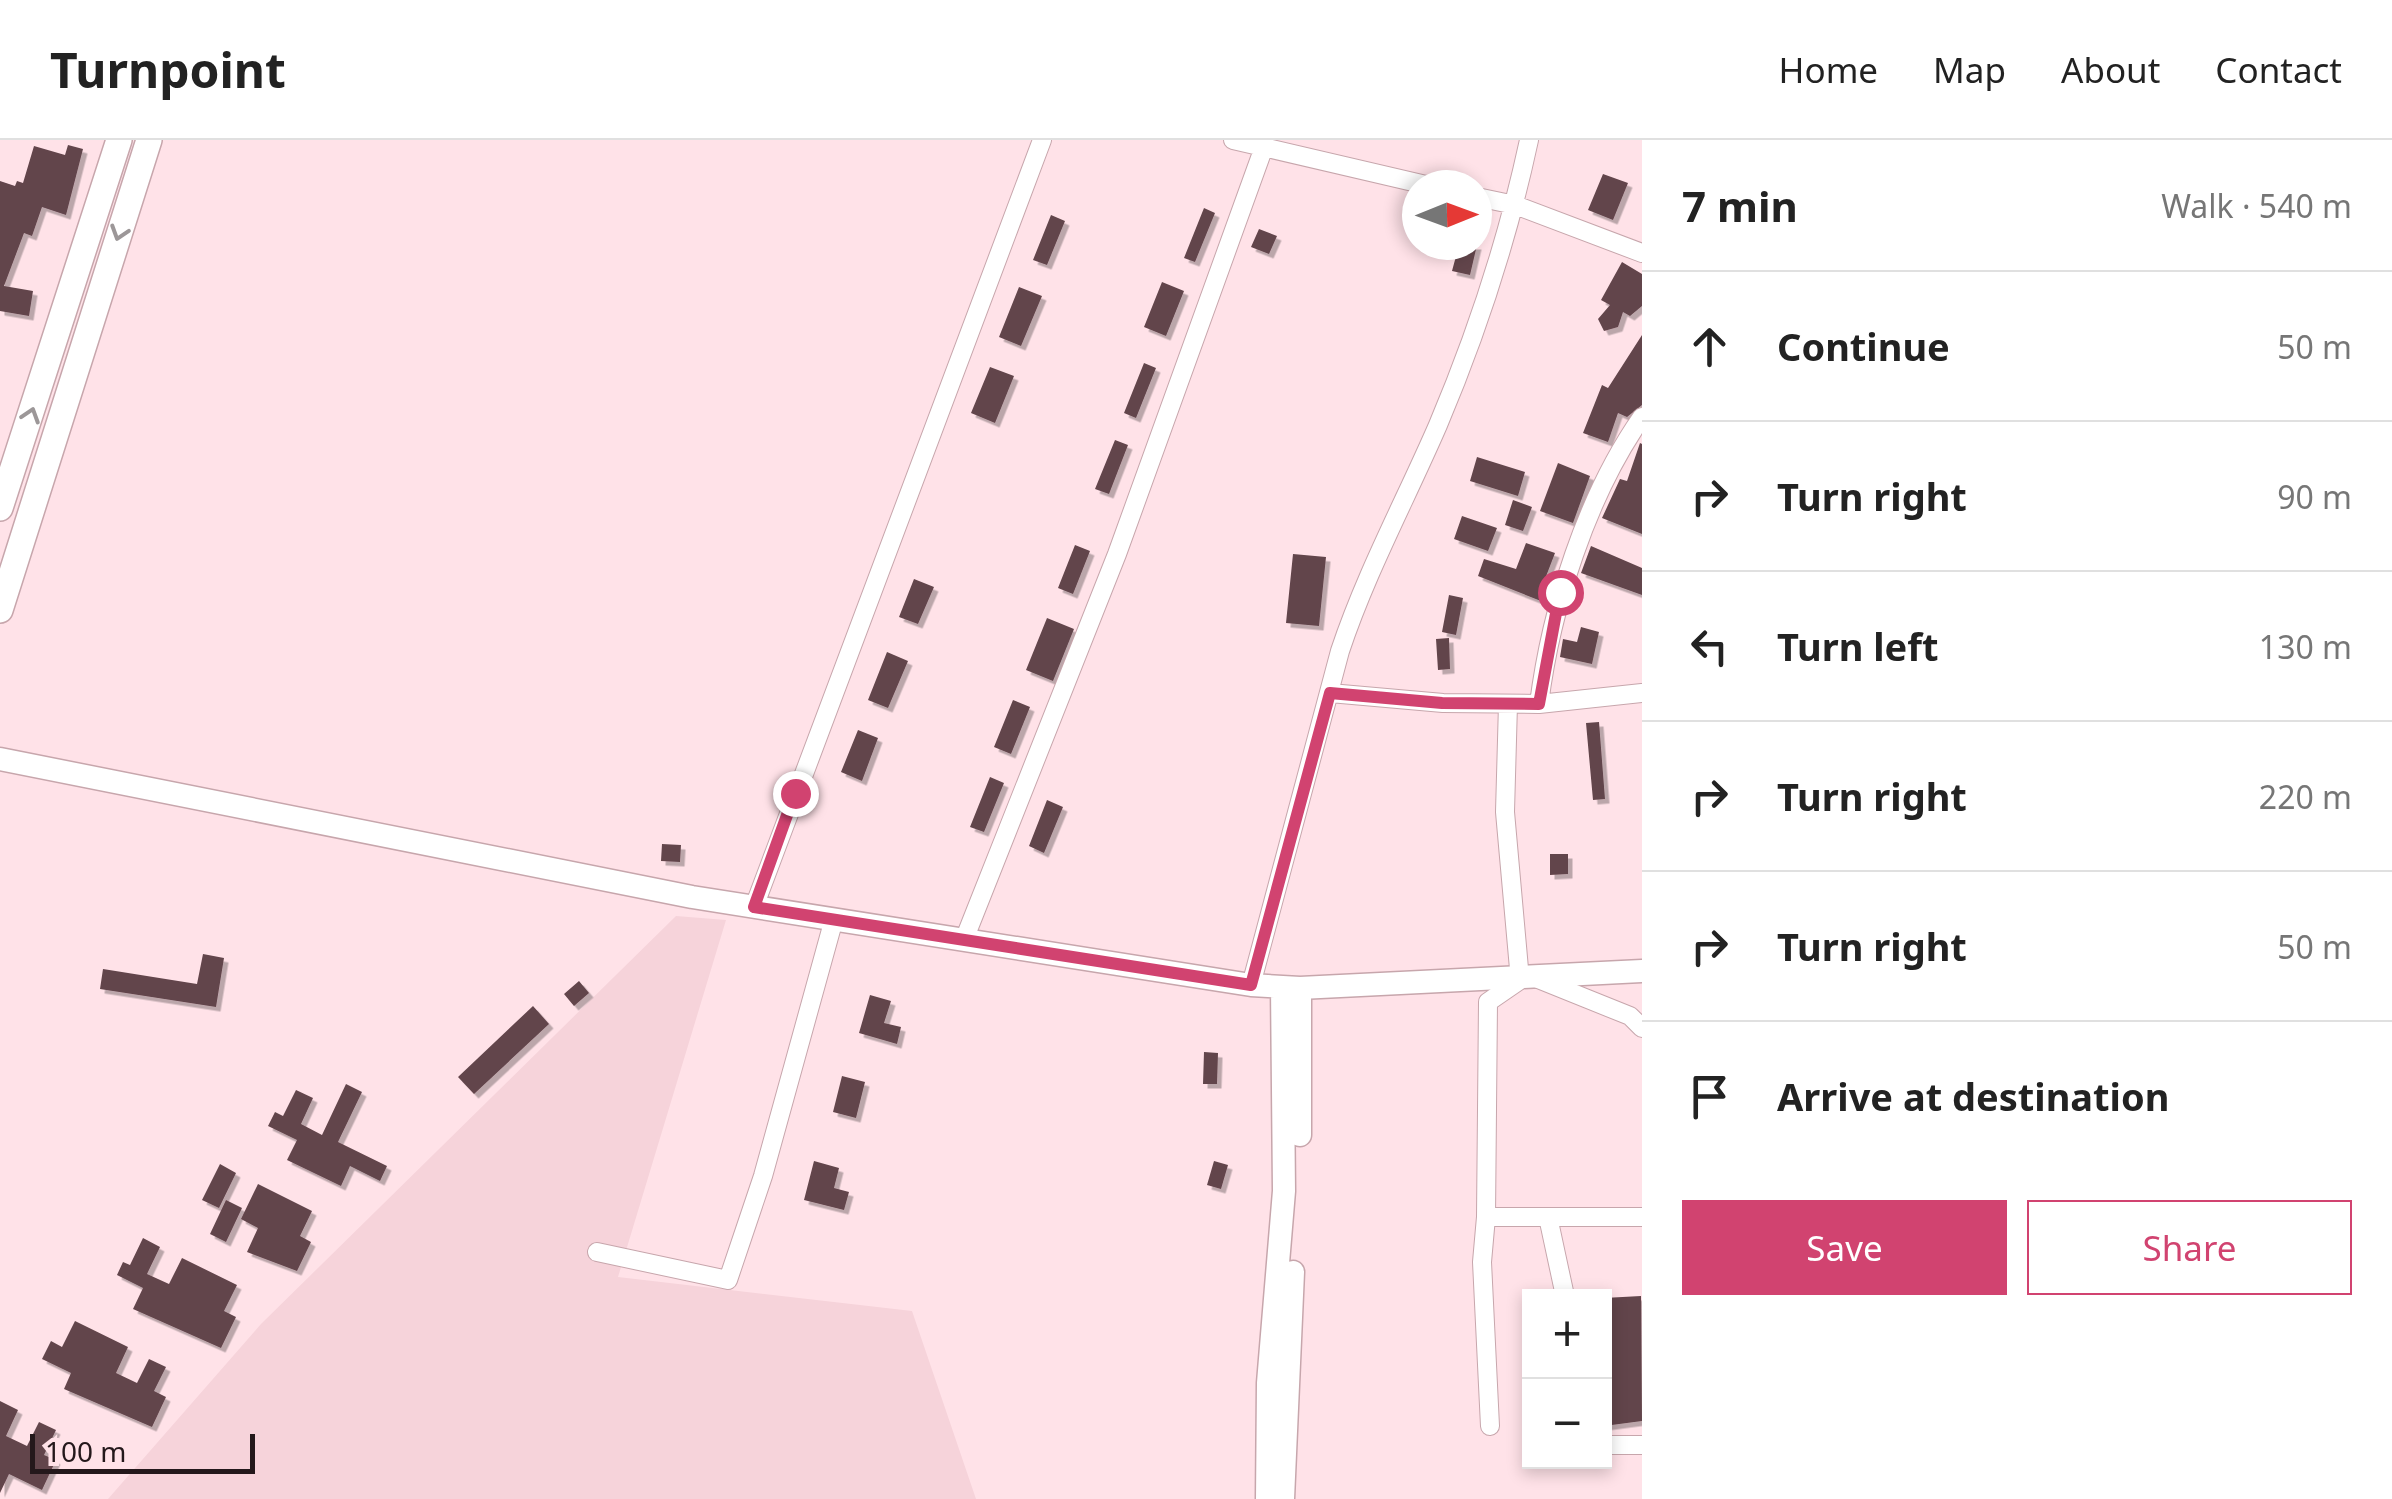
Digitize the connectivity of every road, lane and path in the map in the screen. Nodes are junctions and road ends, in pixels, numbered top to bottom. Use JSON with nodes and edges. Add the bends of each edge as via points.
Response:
{"nodes":[{"id":1,"x":119,"y":140,"type":"edge"},
{"id":2,"x":149,"y":140,"type":"edge"},
{"id":3,"x":1042,"y":140,"type":"edge"},
{"id":4,"x":1233,"y":140,"type":"edge"},
{"id":5,"x":1529,"y":140,"type":"edge"},
{"id":6,"x":1264,"y":148,"type":"junction"},
{"id":7,"x":1402,"y":180,"type":"edge"},
{"id":8,"x":1492,"y":201,"type":"edge"},
{"id":9,"x":1515,"y":206,"type":"junction"},
{"id":10,"x":1642,"y":253,"type":"edge"},
{"id":11,"x":1642,"y":418,"type":"edge"},
{"id":12,"x":0,"y":508,"type":"edge"},
{"id":13,"x":0,"y":610,"type":"edge"},
{"id":14,"x":1330,"y":693,"type":"junction"},
{"id":15,"x":1642,"y":693,"type":"edge"},
{"id":16,"x":1508,"y":704,"type":"junction"},
{"id":17,"x":1539,"y":704,"type":"junction"},
{"id":18,"x":0,"y":760,"type":"edge"},
{"id":19,"x":754,"y":907,"type":"junction"},
{"id":20,"x":834,"y":919,"type":"junction"},
{"id":21,"x":964,"y":940,"type":"junction"},
{"id":22,"x":1642,"y":971,"type":"edge"},
{"id":23,"x":1529,"y":980,"type":"junction"},
{"id":24,"x":1251,"y":985,"type":"junction"},
{"id":25,"x":1291,"y":988,"type":"junction"},
{"id":26,"x":1642,"y":1028,"type":"edge"},
{"id":27,"x":1548,"y":1217,"type":"junction"},
{"id":28,"x":1486,"y":1218,"type":"junction"},
{"id":29,"x":1642,"y":1218,"type":"edge"},
{"id":30,"x":597,"y":1252,"type":"dead end"},
{"id":31,"x":1563,"y":1289,"type":"edge"},
{"id":32,"x":1490,"y":1426,"type":"dead end"},
{"id":33,"x":1642,"y":1444,"type":"edge"},
{"id":34,"x":1612,"y":1445,"type":"edge"},
{"id":35,"x":1267,"y":1499,"type":"edge"},
{"id":36,"x":1282,"y":1499,"type":"edge"}],
"edges":[{"from":12,"to":1,"type":"main road","one_way":true},
{"from":2,"to":13,"type":"main road","one_way":true},
{"from":3,"to":19,"type":"street"},
{"from":4,"to":6,"type":"street"},
{"from":5,"to":9,"type":"street"},
{"from":6,"to":7,"type":"street"},
{"from":6,"to":21,"type":"street","via":[[1118,554]]},
{"from":8,"to":9,"type":"street"},
{"from":9,"to":10,"type":"street"},
{"from":9,"to":14,"type":"street","via":[[1467,356],[1356,603]]},
{"from":11,"to":17,"type":"street","via":[[1560,592]]},
{"from":14,"to":16,"type":"street"},
{"from":14,"to":24,"type":"street"},
{"from":15,"to":17,"type":"street"},
{"from":16,"to":17,"type":"street"},
{"from":16,"to":23,"type":"street","via":[[1505,812]]},
{"from":18,"to":19,"type":"street"},
{"from":19,"to":20,"type":"street"},
{"from":20,"to":21,"type":"street"},
{"from":20,"to":30,"type":"street","via":[[728,1280]]},
{"from":21,"to":24,"type":"street"},
{"from":22,"to":23,"type":"street"},
{"from":23,"to":25,"type":"street"},
{"from":23,"to":26,"type":"street","via":[[1630,1016]]},
{"from":23,"to":28,"type":"street","via":[[1488,1002]]},
{"from":24,"to":25,"type":"street"},
{"from":25,"to":35,"type":"street"},
{"from":25,"to":36,"type":"street","via":[[1300,1160]]},
{"from":27,"to":28,"type":"street"},
{"from":27,"to":29,"type":"street"},
{"from":27,"to":31,"type":"street"},
{"from":28,"to":32,"type":"street"},
{"from":33,"to":34,"type":"street"}]}
